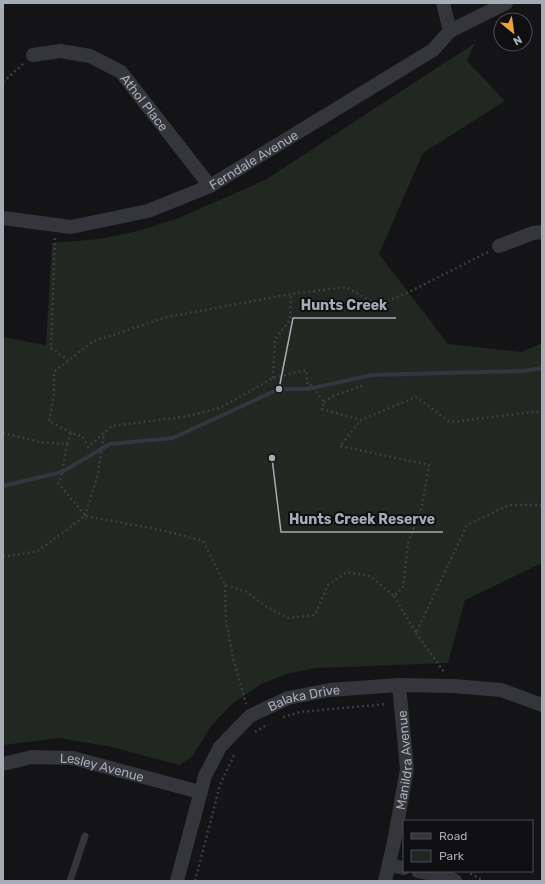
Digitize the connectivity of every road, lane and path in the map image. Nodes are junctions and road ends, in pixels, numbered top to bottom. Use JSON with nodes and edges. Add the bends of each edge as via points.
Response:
{"nodes":[{"id":1,"x":443,"y":3,"type":"edge"},
{"id":2,"x":506,"y":3,"type":"edge"},
{"id":3,"x":450,"y":31,"type":"junction"},
{"id":4,"x":33,"y":55,"type":"joint"},
{"id":5,"x":3,"y":82,"type":"edge"},
{"id":6,"x":210,"y":186,"type":"junction"},
{"id":7,"x":3,"y":218,"type":"edge"},
{"id":8,"x":55,"y":225,"type":"junction"},
{"id":9,"x":542,"y":232,"type":"edge"},
{"id":10,"x":499,"y":246,"type":"joint"},
{"id":11,"x":291,"y":294,"type":"junction"},
{"id":12,"x":68,"y":360,"type":"junction"},
{"id":13,"x":273,"y":378,"type":"junction"},
{"id":14,"x":365,"y":385,"type":"dead end"},
{"id":15,"x":324,"y":402,"type":"junction"},
{"id":16,"x":542,"y":411,"type":"edge"},
{"id":17,"x":361,"y":420,"type":"junction"},
{"id":18,"x":3,"y":433,"type":"edge"},
{"id":19,"x":71,"y":433,"type":"junction"},
{"id":20,"x":104,"y":433,"type":"junction"},
{"id":21,"x":67,"y":444,"type":"junction"},
{"id":22,"x":542,"y":505,"type":"edge"},
{"id":23,"x":85,"y":516,"type":"junction"},
{"id":24,"x":3,"y":557,"type":"edge"},
{"id":25,"x":225,"y":585,"type":"junction"},
{"id":26,"x":394,"y":596,"type":"junction"},
{"id":27,"x":416,"y":633,"type":"junction"},
{"id":28,"x":400,"y":685,"type":"junction"},
{"id":29,"x":454,"y":686,"type":"junction"},
{"id":30,"x":401,"y":703,"type":"junction"},
{"id":31,"x":542,"y":705,"type":"edge"},
{"id":32,"x":250,"y":716,"type":"junction"},
{"id":33,"x":277,"y":719,"type":"dead end"},
{"id":34,"x":271,"y":722,"type":"dead end"},
{"id":35,"x":250,"y":738,"type":"dead end"},
{"id":36,"x":240,"y":748,"type":"dead end"},
{"id":37,"x":3,"y":764,"type":"edge"},
{"id":38,"x":200,"y":792,"type":"junction"},
{"id":39,"x":85,"y":836,"type":"dead end"},
{"id":40,"x":389,"y":865,"type":"junction"},
{"id":41,"x":403,"y":868,"type":"edge"},
{"id":42,"x":423,"y":872,"type":"edge"},
{"id":43,"x":468,"y":872,"type":"edge"},
{"id":44,"x":70,"y":881,"type":"edge"},
{"id":45,"x":177,"y":881,"type":"edge"},
{"id":46,"x":195,"y":881,"type":"edge"},
{"id":47,"x":385,"y":881,"type":"edge"},
{"id":48,"x":455,"y":881,"type":"edge"},
{"id":49,"x":484,"y":881,"type":"edge"}],
"edges":[{"from":1,"to":3,"type":"street"},
{"from":2,"to":3,"type":"street"},
{"from":3,"to":6,"type":"street","name":"Ferndale Avenue","via":[[433,50]]},
{"from":4,"to":5,"type":"path"},
{"from":4,"to":6,"type":"street","name":"Athol Place","via":[[61,51],[90,56],[121,72]]},
{"from":6,"to":8,"type":"street","name":"Ferndale Avenue","via":[[148,211],[71,227]]},
{"from":7,"to":8,"type":"street","name":"Ferndale Avenue"},
{"from":8,"to":12,"type":"path","via":[[52,348]]},
{"from":9,"to":10,"type":"street"},
{"from":10,"to":11,"type":"path","via":[[378,305],[346,287]]},
{"from":11,"to":12,"type":"path","via":[[167,318],[92,342]]},
{"from":11,"to":13,"type":"path","via":[[290,320],[275,339]]},
{"from":12,"to":19,"type":"path","via":[[54,372],[54,395],[49,421]]},
{"from":13,"to":15,"type":"path","via":[[306,370],[308,389],[310,385]]},
{"from":13,"to":20,"type":"path","via":[[220,408],[183,417],[112,426]]},
{"from":14,"to":15,"type":"path","via":[[333,396]]},
{"from":15,"to":17,"type":"path","via":[[322,409]]},
{"from":16,"to":17,"type":"path","via":[[450,422],[416,397]]},
{"from":17,"to":26,"type":"path","via":[[340,446],[429,465],[422,506],[408,543],[403,587]]},
{"from":18,"to":21,"type":"path","via":[[40,442]]},
{"from":19,"to":20,"type":"path","via":[[82,436],[88,447]]},
{"from":19,"to":21,"type":"path"},
{"from":20,"to":23,"type":"path","via":[[98,474]]},
{"from":21,"to":23,"type":"path","via":[[62,478],[58,483]]},
{"from":22,"to":27,"type":"path","via":[[509,505],[467,525]]},
{"from":23,"to":24,"type":"path","via":[[38,551]]},
{"from":23,"to":25,"type":"path","via":[[161,530],[203,541]]},
{"from":25,"to":26,"type":"path","via":[[244,591],[288,618],[315,615],[328,585],[347,572],[370,576]]},
{"from":25,"to":32,"type":"path","via":[[226,621],[233,658]]},
{"from":26,"to":27,"type":"path"},
{"from":27,"to":29,"type":"path"},
{"from":28,"to":29,"type":"street","name":"Balaka Drive"},
{"from":28,"to":30,"type":"street","name":"Manildra Avenue"},
{"from":28,"to":32,"type":"street","name":"Balaka Drive","via":[[329,690],[288,698]]},
{"from":29,"to":31,"type":"street","name":"Balaka Drive","via":[[501,690]]},
{"from":30,"to":33,"type":"path","via":[[300,712]]},
{"from":30,"to":40,"type":"street","name":"Manildra Avenue","via":[[407,769]]},
{"from":32,"to":38,"type":"street","name":"Balaka Drive","via":[[220,747]]},
{"from":34,"to":35,"type":"path"},
{"from":36,"to":46,"type":"path","via":[[234,753],[220,785]]},
{"from":37,"to":38,"type":"street","name":"Lesley Avenue","via":[[32,757],[73,758]]},
{"from":38,"to":45,"type":"street","name":"Balaka Drive"},
{"from":39,"to":44,"type":"lane"},
{"from":40,"to":41,"type":"street"},
{"from":40,"to":47,"type":"street","name":"Manildra Avenue"},
{"from":42,"to":48,"type":"street"},
{"from":43,"to":49,"type":"path"}]}
